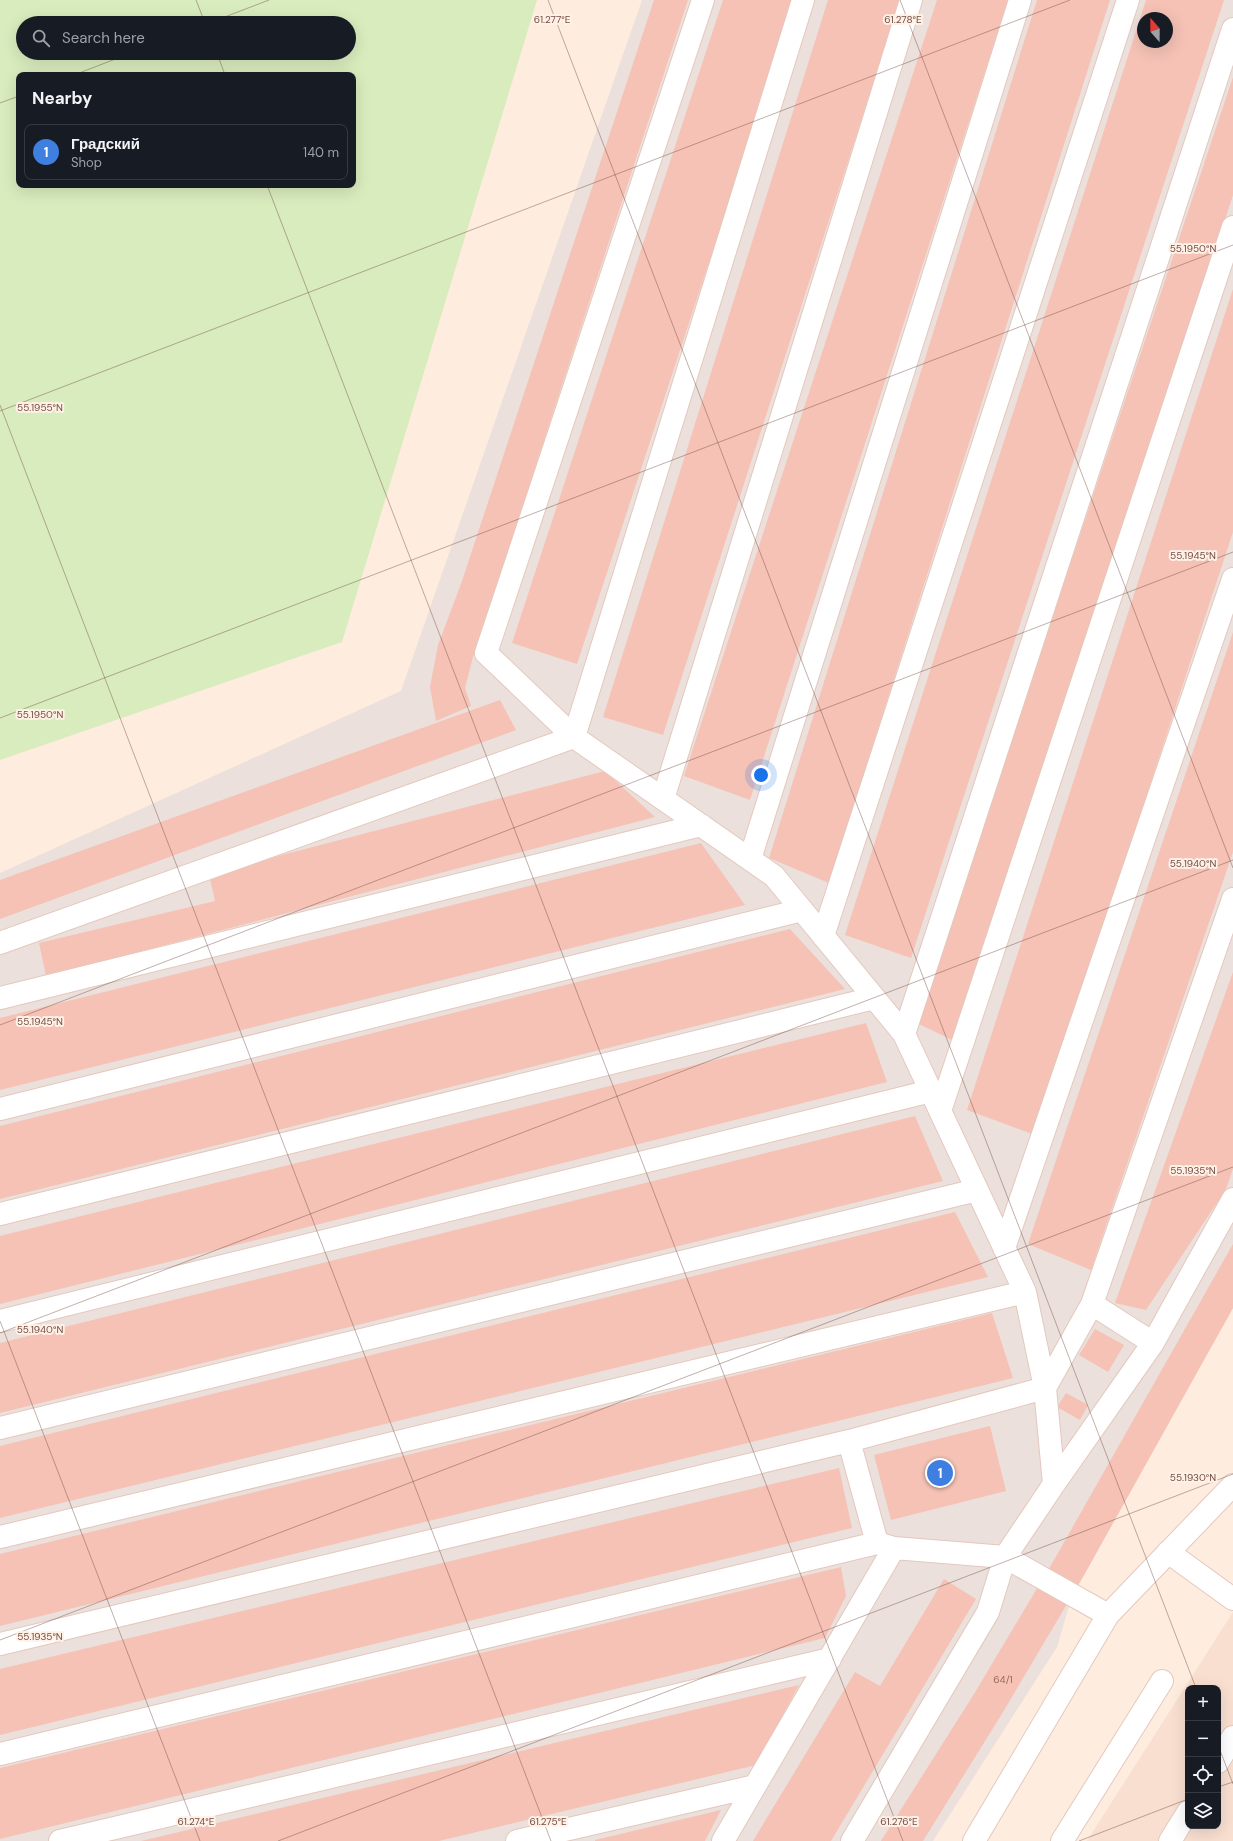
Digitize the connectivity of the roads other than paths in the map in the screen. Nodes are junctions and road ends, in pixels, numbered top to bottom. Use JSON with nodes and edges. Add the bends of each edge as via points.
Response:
{"nodes":[{"id":1,"x":703,"y":0,"type":"edge"},
{"id":2,"x":803,"y":0,"type":"edge"},
{"id":3,"x":912,"y":0,"type":"edge"},
{"id":4,"x":1020,"y":0,"type":"edge"},
{"id":5,"x":1128,"y":0,"type":"edge"},
{"id":6,"x":1233,"y":29,"type":"edge"},
{"id":7,"x":1233,"y":227,"type":"edge"},
{"id":8,"x":1233,"y":579,"type":"edge"},
{"id":9,"x":574,"y":737,"type":"junction"},
{"id":10,"x":663,"y":799,"type":"junction"},
{"id":11,"x":701,"y":825,"type":"junction"},
{"id":12,"x":750,"y":859,"type":"junction"},
{"id":13,"x":1233,"y":899,"type":"edge"},
{"id":14,"x":802,"y":910,"type":"junction"},
{"id":15,"x":823,"y":936,"type":"junction"},
{"id":16,"x":0,"y":943,"type":"edge"},
{"id":17,"x":0,"y":998,"type":"edge"},
{"id":18,"x":874,"y":998,"type":"junction"},
{"id":19,"x":904,"y":1034,"type":"junction"},
{"id":20,"x":931,"y":1091,"type":"junction"},
{"id":21,"x":0,"y":1109,"type":"edge"},
{"id":22,"x":940,"y":1111,"type":"junction"},
{"id":23,"x":977,"y":1190,"type":"junction"},
{"id":24,"x":1233,"y":1200,"type":"edge"},
{"id":25,"x":0,"y":1214,"type":"edge"},
{"id":26,"x":1004,"y":1248,"type":"junction"},
{"id":27,"x":1025,"y":1292,"type":"junction"},
{"id":28,"x":1092,"y":1304,"type":"junction"},
{"id":29,"x":0,"y":1321,"type":"edge"},
{"id":30,"x":1153,"y":1343,"type":"junction"},
{"id":31,"x":1046,"y":1388,"type":"junction"},
{"id":32,"x":0,"y":1428,"type":"edge"},
{"id":33,"x":849,"y":1441,"type":"junction"},
{"id":34,"x":1054,"y":1484,"type":"junction"},
{"id":35,"x":1233,"y":1485,"type":"edge"},
{"id":36,"x":0,"y":1538,"type":"edge"},
{"id":37,"x":886,"y":1546,"type":"junction"},
{"id":38,"x":1168,"y":1552,"type":"junction"},
{"id":39,"x":1005,"y":1558,"type":"junction"},
{"id":40,"x":1233,"y":1599,"type":"edge"},
{"id":41,"x":1108,"y":1615,"type":"junction"},
{"id":42,"x":0,"y":1644,"type":"edge"},
{"id":43,"x":830,"y":1659,"type":"junction"},
{"id":44,"x":1162,"y":1681,"type":"dead end"},
{"id":45,"x":1233,"y":1737,"type":"edge"},
{"id":46,"x":0,"y":1754,"type":"edge"},
{"id":47,"x":1221,"y":1757,"type":"edge"},
{"id":48,"x":755,"y":1786,"type":"junction"},
{"id":49,"x":1185,"y":1817,"type":"edge"},
{"id":50,"x":60,"y":1841,"type":"edge"},
{"id":51,"x":517,"y":1841,"type":"edge"},
{"id":52,"x":723,"y":1841,"type":"edge"},
{"id":53,"x":852,"y":1841,"type":"edge"},
{"id":54,"x":974,"y":1841,"type":"edge"},
{"id":55,"x":1062,"y":1841,"type":"edge"},
{"id":56,"x":1170,"y":1841,"type":"edge"}],
"edges":[{"from":1,"to":9,"type":"street","via":[[486,653]]},
{"from":2,"to":9,"type":"street"},
{"from":3,"to":10,"type":"street"},
{"from":4,"to":12,"type":"street"},
{"from":5,"to":15,"type":"street"},
{"from":6,"to":19,"type":"street"},
{"from":7,"to":22,"type":"street"},
{"from":8,"to":26,"type":"street"},
{"from":9,"to":10,"type":"street"},
{"from":9,"to":16,"type":"street"},
{"from":10,"to":11,"type":"street"},
{"from":11,"to":12,"type":"street"},
{"from":11,"to":17,"type":"street"},
{"from":12,"to":14,"type":"street","via":[[774,876]]},
{"from":13,"to":28,"type":"street"},
{"from":14,"to":15,"type":"street"},
{"from":14,"to":21,"type":"street"},
{"from":15,"to":18,"type":"street"},
{"from":18,"to":19,"type":"street"},
{"from":18,"to":25,"type":"street"},
{"from":19,"to":20,"type":"street"},
{"from":20,"to":22,"type":"street"},
{"from":20,"to":29,"type":"street"},
{"from":22,"to":23,"type":"street"},
{"from":23,"to":26,"type":"street"},
{"from":23,"to":32,"type":"street"},
{"from":24,"to":30,"type":"street"},
{"from":26,"to":27,"type":"street"},
{"from":27,"to":31,"type":"street"},
{"from":27,"to":36,"type":"street"},
{"from":28,"to":30,"type":"street"},
{"from":28,"to":31,"type":"street"},
{"from":30,"to":34,"type":"street"},
{"from":31,"to":33,"type":"street"},
{"from":31,"to":34,"type":"street"},
{"from":33,"to":37,"type":"street"},
{"from":33,"to":42,"type":"street"},
{"from":34,"to":39,"type":"street"},
{"from":35,"to":38,"type":"street"},
{"from":37,"to":39,"type":"street"},
{"from":37,"to":43,"type":"street"},
{"from":37,"to":46,"type":"street"},
{"from":38,"to":40,"type":"street"},
{"from":38,"to":41,"type":"street"},
{"from":39,"to":41,"type":"street"},
{"from":39,"to":53,"type":"street","via":[[988,1612]]},
{"from":41,"to":54,"type":"street"},
{"from":43,"to":48,"type":"street"},
{"from":43,"to":50,"type":"street"},
{"from":44,"to":55,"type":"street"},
{"from":45,"to":47,"type":"street"},
{"from":48,"to":51,"type":"street"},
{"from":48,"to":52,"type":"street"},
{"from":49,"to":56,"type":"street"}]}
